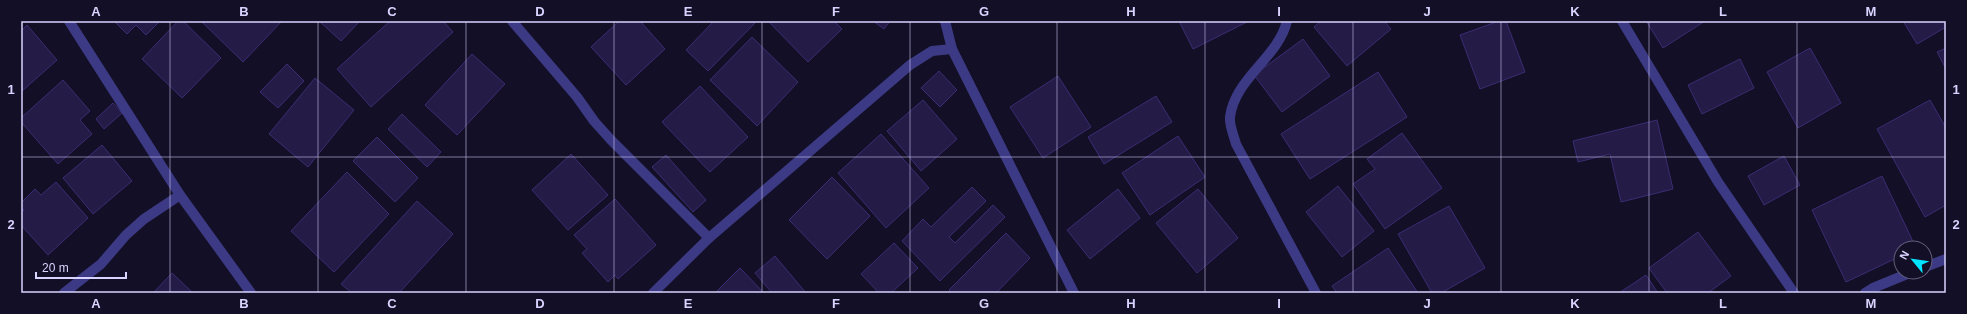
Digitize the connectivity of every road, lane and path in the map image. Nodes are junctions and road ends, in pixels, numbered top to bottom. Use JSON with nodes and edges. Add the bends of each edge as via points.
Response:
{"nodes":[{"id":1,"x":68,"y":21,"type":"edge"},
{"id":2,"x":512,"y":21,"type":"edge"},
{"id":3,"x":944,"y":21,"type":"edge"},
{"id":4,"x":1287,"y":21,"type":"edge"},
{"id":5,"x":1622,"y":21,"type":"edge"},
{"id":6,"x":952,"y":49,"type":"junction"},
{"id":7,"x":180,"y":195,"type":"junction"},
{"id":8,"x":709,"y":238,"type":"junction"},
{"id":9,"x":1946,"y":259,"type":"edge"},
{"id":10,"x":1933,"y":264,"type":"edge"},
{"id":11,"x":1893,"y":280,"type":"edge"},
{"id":12,"x":64,"y":293,"type":"edge"},
{"id":13,"x":251,"y":293,"type":"edge"},
{"id":14,"x":653,"y":293,"type":"edge"},
{"id":15,"x":1074,"y":293,"type":"edge"},
{"id":16,"x":1316,"y":293,"type":"edge"},
{"id":17,"x":1794,"y":293,"type":"edge"},
{"id":18,"x":1865,"y":293,"type":"edge"}],
"edges":[{"from":1,"to":7,"type":"street"},
{"from":2,"to":8,"type":"street","via":[[611,140]]},
{"from":3,"to":6,"type":"street"},
{"from":4,"to":16,"type":"street","via":[[1285,29],[1266,58],[1237,93],[1230,118],[1236,144]]},
{"from":5,"to":17,"type":"street","via":[[1718,182]]},
{"from":6,"to":8,"type":"street","via":[[932,52],[910,65]]},
{"from":6,"to":15,"type":"street"},
{"from":7,"to":12,"type":"street","via":[[144,219],[100,264]]},
{"from":7,"to":13,"type":"street"},
{"from":8,"to":14,"type":"street"},
{"from":9,"to":10,"type":"street"},
{"from":11,"to":18,"type":"street"}]}
